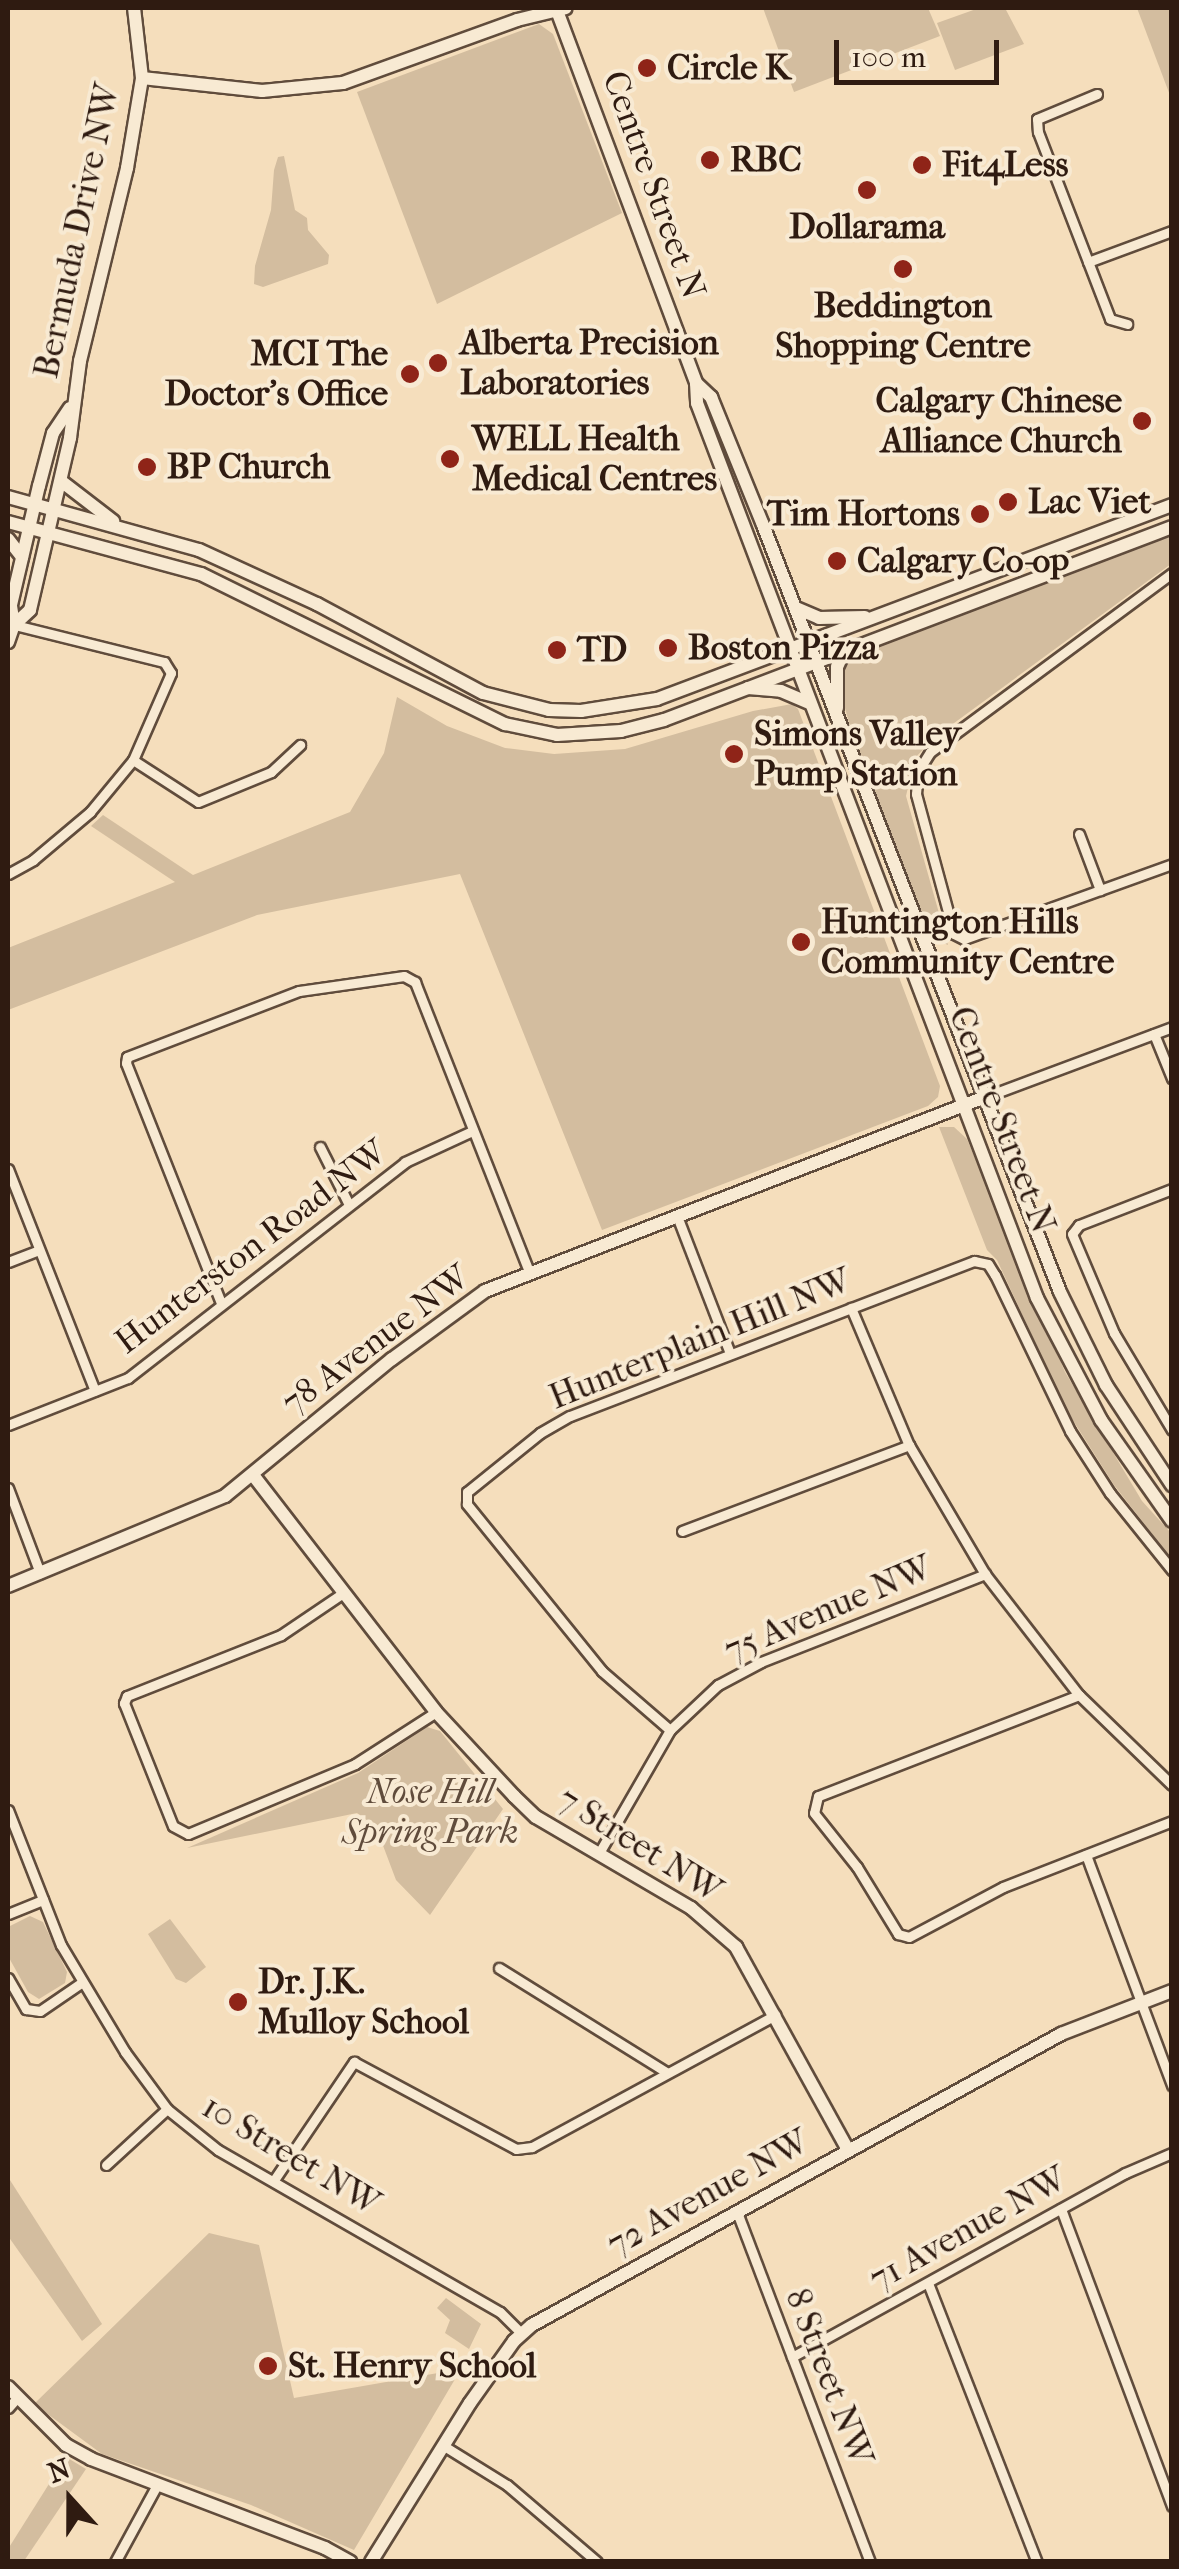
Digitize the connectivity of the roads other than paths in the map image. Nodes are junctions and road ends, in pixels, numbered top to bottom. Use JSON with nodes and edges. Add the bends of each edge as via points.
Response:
{"nodes":[{"id":1,"x":134,"y":8,"type":"edge"},
{"id":2,"x":535,"y":8,"type":"edge"},
{"id":3,"x":560,"y":9,"type":"edge"},
{"id":4,"x":517,"y":20,"type":"junction"},
{"id":5,"x":142,"y":78,"type":"junction"},
{"id":6,"x":1098,"y":94,"type":"dead end"},
{"id":7,"x":1172,"y":230,"type":"edge"},
{"id":8,"x":1088,"y":262,"type":"junction"},
{"id":9,"x":1127,"y":324,"type":"dead end"},
{"id":10,"x":696,"y":383,"type":"junction"},
{"id":11,"x":71,"y":407,"type":"junction"},
{"id":12,"x":61,"y":481,"type":"junction"},
{"id":13,"x":8,"y":497,"type":"edge"},
{"id":14,"x":35,"y":503,"type":"junction"},
{"id":15,"x":1172,"y":505,"type":"edge"},
{"id":16,"x":53,"y":508,"type":"junction"},
{"id":17,"x":8,"y":522,"type":"edge"},
{"id":18,"x":119,"y":526,"type":"junction"},
{"id":19,"x":1172,"y":527,"type":"edge"},
{"id":20,"x":29,"y":528,"type":"junction"},
{"id":21,"x":48,"y":532,"type":"junction"},
{"id":22,"x":8,"y":538,"type":"edge"},
{"id":23,"x":22,"y":557,"type":"junction"},
{"id":24,"x":1172,"y":573,"type":"edge"},
{"id":25,"x":796,"y":608,"type":"junction"},
{"id":26,"x":882,"y":615,"type":"junction"},
{"id":27,"x":11,"y":624,"type":"edge"},
{"id":28,"x":8,"y":642,"type":"edge"},
{"id":29,"x":799,"y":645,"type":"junction"},
{"id":30,"x":845,"y":650,"type":"junction"},
{"id":31,"x":815,"y":660,"type":"junction"},
{"id":32,"x":796,"y":667,"type":"junction"},
{"id":33,"x":745,"y":688,"type":"junction"},
{"id":34,"x":809,"y":702,"type":"junction"},
{"id":35,"x":837,"y":720,"type":"junction"},
{"id":36,"x":300,"y":744,"type":"dead end"},
{"id":37,"x":134,"y":760,"type":"junction"},
{"id":38,"x":1079,"y":834,"type":"dead end"},
{"id":39,"x":1172,"y":864,"type":"edge"},
{"id":40,"x":8,"y":874,"type":"edge"},
{"id":41,"x":1100,"y":890,"type":"junction"},
{"id":42,"x":1172,"y":1027,"type":"edge"},
{"id":43,"x":1154,"y":1034,"type":"junction"},
{"id":44,"x":1172,"y":1078,"type":"edge"},
{"id":45,"x":984,"y":1097,"type":"junction"},
{"id":46,"x":964,"y":1104,"type":"junction"},
{"id":47,"x":472,"y":1131,"type":"junction"},
{"id":48,"x":320,"y":1148,"type":"dead end"},
{"id":49,"x":8,"y":1169,"type":"edge"},
{"id":50,"x":1172,"y":1189,"type":"edge"},
{"id":51,"x":348,"y":1203,"type":"junction"},
{"id":52,"x":677,"y":1216,"type":"junction"},
{"id":53,"x":39,"y":1250,"type":"junction"},
{"id":54,"x":8,"y":1262,"type":"edge"},
{"id":55,"x":529,"y":1271,"type":"junction"},
{"id":56,"x":221,"y":1303,"type":"junction"},
{"id":57,"x":852,"y":1308,"type":"junction"},
{"id":58,"x":730,"y":1354,"type":"junction"},
{"id":59,"x":95,"y":1392,"type":"junction"},
{"id":60,"x":8,"y":1425,"type":"edge"},
{"id":61,"x":1172,"y":1430,"type":"edge"},
{"id":62,"x":909,"y":1445,"type":"junction"},
{"id":63,"x":253,"y":1475,"type":"junction"},
{"id":64,"x":1172,"y":1485,"type":"edge"},
{"id":65,"x":8,"y":1488,"type":"edge"},
{"id":66,"x":1172,"y":1521,"type":"edge"},
{"id":67,"x":682,"y":1531,"type":"dead end"},
{"id":68,"x":1172,"y":1570,"type":"edge"},
{"id":69,"x":40,"y":1573,"type":"junction"},
{"id":70,"x":985,"y":1574,"type":"junction"},
{"id":71,"x":8,"y":1586,"type":"edge"},
{"id":72,"x":343,"y":1593,"type":"junction"},
{"id":73,"x":1078,"y":1694,"type":"junction"},
{"id":74,"x":436,"y":1712,"type":"junction"},
{"id":75,"x":670,"y":1730,"type":"junction"},
{"id":76,"x":1172,"y":1785,"type":"edge"},
{"id":77,"x":8,"y":1810,"type":"edge"},
{"id":78,"x":1172,"y":1821,"type":"edge"},
{"id":79,"x":599,"y":1854,"type":"junction"},
{"id":80,"x":1086,"y":1855,"type":"junction"},
{"id":81,"x":42,"y":1900,"type":"junction"},
{"id":82,"x":8,"y":1914,"type":"edge"},
{"id":83,"x":499,"y":1968,"type":"dead end"},
{"id":84,"x":8,"y":1978,"type":"edge"},
{"id":85,"x":82,"y":1983,"type":"junction"},
{"id":86,"x":1172,"y":1991,"type":"edge"},
{"id":87,"x":1141,"y":2003,"type":"junction"},
{"id":88,"x":775,"y":2014,"type":"junction"},
{"id":89,"x":666,"y":2072,"type":"junction"},
{"id":90,"x":1172,"y":2084,"type":"edge"},
{"id":91,"x":168,"y":2109,"type":"junction"},
{"id":92,"x":848,"y":2150,"type":"junction"},
{"id":93,"x":1172,"y":2154,"type":"edge"},
{"id":94,"x":106,"y":2165,"type":"dead end"},
{"id":95,"x":274,"y":2180,"type":"junction"},
{"id":96,"x":1061,"y":2209,"type":"junction"},
{"id":97,"x":736,"y":2212,"type":"junction"},
{"id":98,"x":928,"y":2283,"type":"junction"},
{"id":99,"x":522,"y":2334,"type":"junction"},
{"id":100,"x":792,"y":2357,"type":"junction"},
{"id":101,"x":10,"y":2398,"type":"edge"},
{"id":102,"x":444,"y":2446,"type":"junction"},
{"id":103,"x":157,"y":2486,"type":"junction"},
{"id":104,"x":1172,"y":2506,"type":"edge"},
{"id":105,"x":115,"y":2562,"type":"edge"},
{"id":106,"x":350,"y":2562,"type":"edge"},
{"id":107,"x":371,"y":2562,"type":"edge"},
{"id":108,"x":597,"y":2562,"type":"edge"},
{"id":109,"x":870,"y":2562,"type":"edge"},
{"id":110,"x":1037,"y":2562,"type":"edge"}],
"edges":[{"from":1,"to":5,"type":"street","name":"Bermuda Drive NW"},
{"from":2,"to":4,"type":"street"},
{"from":3,"to":4,"type":"street"},
{"from":3,"to":10,"type":"street","name":"Centre Street N"},
{"from":4,"to":5,"type":"street","via":[[378,74],[306,89],[226,90]]},
{"from":5,"to":11,"type":"street","name":"Bermuda Drive NW","via":[[128,168]]},
{"from":6,"to":8,"type":"street","via":[[1037,120]]},
{"from":7,"to":8,"type":"street"},
{"from":8,"to":9,"type":"street","via":[[1110,319]]},
{"from":10,"to":25,"type":"street","name":"Centre Street N","via":[[711,397]]},
{"from":10,"to":29,"type":"street","name":"Centre Street N","via":[[697,403]]},
{"from":11,"to":12,"type":"street","name":"Bermuda Drive NW"},
{"from":11,"to":14,"type":"street","name":"Bermuda Drive NW","via":[[53,433]]},
{"from":12,"to":16,"type":"street","name":"Bermuda Drive NW"},
{"from":12,"to":18,"type":"street"},
{"from":13,"to":14,"type":"street"},
{"from":14,"to":16,"type":"street"},
{"from":14,"to":20,"type":"street","name":"Bermuda Drive NW"},
{"from":15,"to":26,"type":"street"},
{"from":16,"to":18,"type":"street"},
{"from":16,"to":21,"type":"street","name":"Bermuda Drive NW"},
{"from":17,"to":20,"type":"street"},
{"from":18,"to":29,"type":"street","via":[[199,550],[318,604],[482,693],[548,710],[646,702]]},
{"from":19,"to":30,"type":"street"},
{"from":20,"to":21,"type":"street"},
{"from":20,"to":23,"type":"street","name":"Bermuda Drive NW"},
{"from":21,"to":27,"type":"street","name":"Bermuda Drive NW","via":[[30,610]]},
{"from":21,"to":33,"type":"street","via":[[201,574],[504,724],[558,735],[622,731]]},
{"from":22,"to":23,"type":"street"},
{"from":23,"to":27,"type":"street","name":"Bermuda Drive NW"},
{"from":24,"to":41,"type":"street","via":[[930,752],[918,771],[916,794],[954,934],[972,939]]},
{"from":25,"to":26,"type":"street","via":[[830,619]]},
{"from":25,"to":29,"type":"street","name":"Centre Street N"},
{"from":26,"to":29,"type":"street"},
{"from":27,"to":28,"type":"street"},
{"from":27,"to":37,"type":"street","via":[[164,662],[171,672]]},
{"from":29,"to":31,"type":"street","name":"Centre Street N"},
{"from":29,"to":32,"type":"street","name":"Centre Street N"},
{"from":30,"to":31,"type":"street"},
{"from":30,"to":35,"type":"street","via":[[837,667]]},
{"from":31,"to":32,"type":"street"},
{"from":31,"to":35,"type":"street","name":"Centre Street N"},
{"from":32,"to":33,"type":"street"},
{"from":32,"to":34,"type":"street","name":"Centre Street N"},
{"from":33,"to":34,"type":"street"},
{"from":34,"to":46,"type":"street","name":"Centre Street N"},
{"from":35,"to":45,"type":"street","name":"Centre Street N"},
{"from":36,"to":37,"type":"street","via":[[271,772],[198,802]]},
{"from":37,"to":40,"type":"street","via":[[90,812]]},
{"from":38,"to":41,"type":"street"},
{"from":39,"to":41,"type":"street"},
{"from":42,"to":43,"type":"street"},
{"from":43,"to":44,"type":"street"},
{"from":43,"to":45,"type":"street"},
{"from":45,"to":46,"type":"street","name":"78 Avenue NW"},
{"from":45,"to":64,"type":"street","name":"Centre Street N","via":[[1085,1347]]},
{"from":46,"to":52,"type":"street","name":"78 Avenue NW"},
{"from":46,"to":66,"type":"street","name":"Centre Street N","via":[[1070,1367]]},
{"from":47,"to":51,"type":"street","name":"Hunterston Road NW","via":[[405,1162]]},
{"from":47,"to":55,"type":"street"},
{"from":47,"to":56,"type":"street","via":[[416,982],[404,976],[299,991],[127,1057]]},
{"from":48,"to":51,"type":"street"},
{"from":49,"to":53,"type":"street"},
{"from":50,"to":61,"type":"street","via":[[1079,1225],[1072,1234],[1114,1333]]},
{"from":51,"to":56,"type":"street","name":"Hunterston Road NW"},
{"from":52,"to":55,"type":"street","name":"78 Avenue NW"},
{"from":52,"to":58,"type":"street"},
{"from":53,"to":54,"type":"street"},
{"from":53,"to":59,"type":"street"},
{"from":55,"to":63,"type":"street","name":"78 Avenue NW","via":[[486,1292],[392,1359]]},
{"from":56,"to":59,"type":"street","name":"Hunterston Road NW","via":[[128,1378]]},
{"from":57,"to":58,"type":"street","name":"Hunterplain Hill NW"},
{"from":57,"to":62,"type":"street"},
{"from":57,"to":68,"type":"street","name":"Hunterplain Hill NW","via":[[983,1261],[1070,1431]]},
{"from":58,"to":75,"type":"street","name":"Hunterplain Hill NW","via":[[570,1416],[467,1492],[467,1504],[602,1671]]},
{"from":59,"to":60,"type":"street","name":"Hunterston Road NW"},
{"from":62,"to":67,"type":"street"},
{"from":62,"to":70,"type":"street"},
{"from":63,"to":69,"type":"street","name":"78 Avenue NW","via":[[195,1511]]},
{"from":63,"to":72,"type":"street","name":"7 Street NW"},
{"from":65,"to":69,"type":"street"},
{"from":69,"to":71,"type":"street","name":"78 Avenue NW"},
{"from":70,"to":73,"type":"street"},
{"from":70,"to":75,"type":"street","name":"75 Avenue NW","via":[[733,1675]]},
{"from":72,"to":74,"type":"street","name":"7 Street NW"},
{"from":72,"to":74,"type":"street","via":[[281,1635],[128,1696],[124,1704],[173,1826],[188,1834],[355,1764]]},
{"from":73,"to":76,"type":"street"},
{"from":73,"to":80,"type":"street","via":[[813,1803],[898,1934],[909,1937],[975,1900]]},
{"from":74,"to":79,"type":"street","name":"7 Street NW","via":[[536,1817]]},
{"from":75,"to":79,"type":"street","name":"75 Avenue NW"},
{"from":77,"to":81,"type":"street","name":"10 Street NW"},
{"from":78,"to":80,"type":"street"},
{"from":79,"to":88,"type":"street","name":"7 Street NW","via":[[717,1927],[740,1952]]},
{"from":80,"to":87,"type":"street"},
{"from":81,"to":82,"type":"street"},
{"from":81,"to":85,"type":"street","name":"10 Street NW"},
{"from":83,"to":89,"type":"street"},
{"from":84,"to":85,"type":"street","via":[[26,2009],[40,2011]]},
{"from":85,"to":91,"type":"street","name":"10 Street NW"},
{"from":86,"to":87,"type":"street","name":"72 Avenue NW"},
{"from":87,"to":90,"type":"street"},
{"from":87,"to":92,"type":"street","name":"72 Avenue NW","via":[[1061,2034]]},
{"from":88,"to":89,"type":"street"},
{"from":88,"to":92,"type":"street","name":"7 Street NW"},
{"from":89,"to":95,"type":"street","via":[[516,2149],[354,2062]]},
{"from":91,"to":94,"type":"street"},
{"from":91,"to":95,"type":"street","name":"10 Street NW","via":[[196,2136]]},
{"from":92,"to":97,"type":"street","name":"72 Avenue NW"},
{"from":93,"to":96,"type":"street","name":"71 Avenue NW"},
{"from":95,"to":99,"type":"street","name":"10 Street NW","via":[[500,2312]]},
{"from":96,"to":98,"type":"street","name":"71 Avenue NW"},
{"from":96,"to":104,"type":"street"},
{"from":97,"to":99,"type":"street","name":"72 Avenue NW"},
{"from":97,"to":100,"type":"street","name":"8 Street NW"},
{"from":98,"to":100,"type":"street","name":"71 Avenue NW"},
{"from":98,"to":110,"type":"street"},
{"from":99,"to":102,"type":"street","name":"72 Avenue NW"},
{"from":100,"to":109,"type":"street","name":"8 Street NW"},
{"from":101,"to":103,"type":"street","via":[[66,2444]]},
{"from":102,"to":107,"type":"street","name":"72 Avenue NW"},
{"from":102,"to":108,"type":"street","via":[[507,2485]]},
{"from":103,"to":105,"type":"street"},
{"from":103,"to":106,"type":"street"}]}
